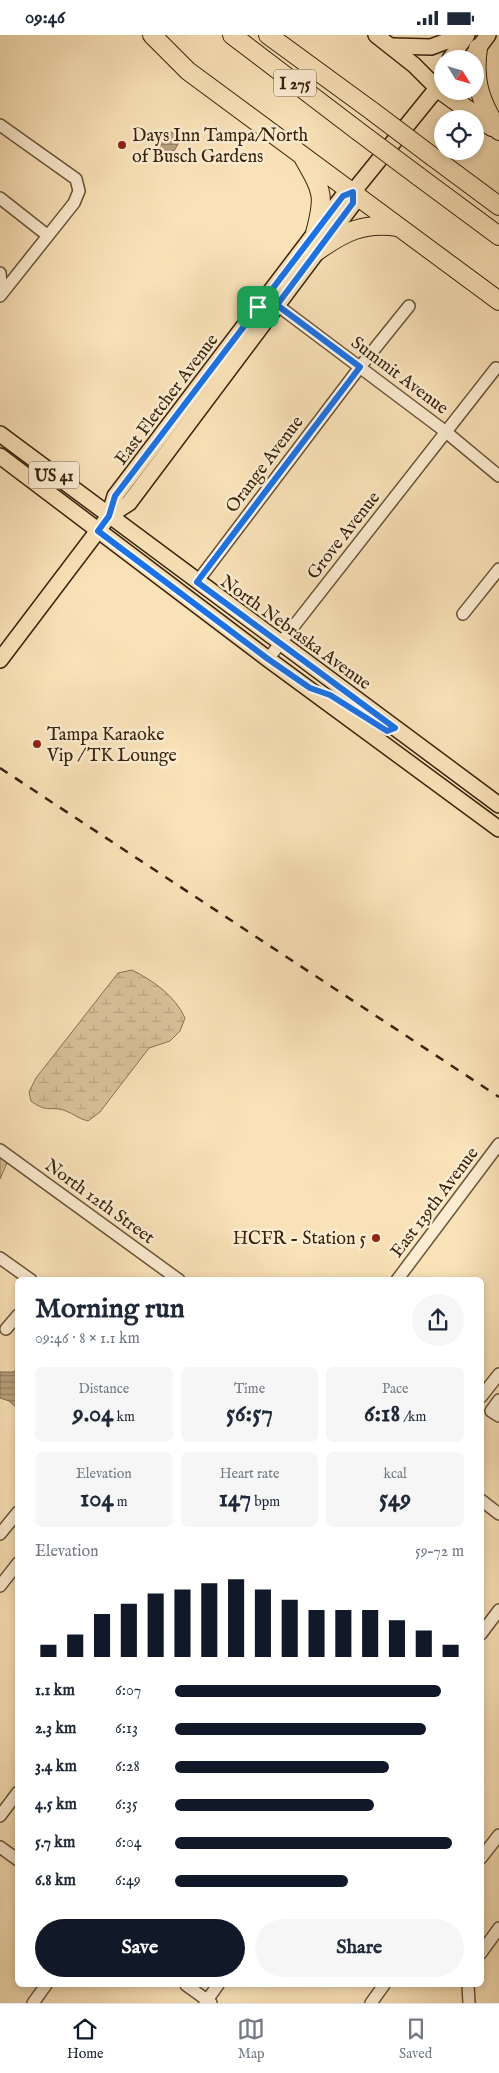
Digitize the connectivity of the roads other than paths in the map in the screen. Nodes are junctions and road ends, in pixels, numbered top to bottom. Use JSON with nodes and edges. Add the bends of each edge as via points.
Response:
{"nodes":[{"id":1,"x":152,"y":35,"type":"edge"},
{"id":2,"x":232,"y":35,"type":"edge"},
{"id":3,"x":268,"y":35,"type":"edge"},
{"id":4,"x":376,"y":35,"type":"edge"},
{"id":5,"x":463,"y":35,"type":"edge"},
{"id":6,"x":476,"y":44,"type":"edge"},
{"id":7,"x":392,"y":46,"type":"junction"},
{"id":8,"x":434,"y":81,"type":"edge"},
{"id":9,"x":434,"y":91,"type":"edge"},
{"id":10,"x":459,"y":100,"type":"edge"},
{"id":11,"x":0,"y":125,"type":"edge"},
{"id":12,"x":499,"y":131,"type":"edge"},
{"id":13,"x":302,"y":157,"type":"junction"},
{"id":14,"x":353,"y":192,"type":"junction"},
{"id":15,"x":0,"y":198,"type":"edge"},
{"id":16,"x":499,"y":206,"type":"edge"},
{"id":17,"x":398,"y":227,"type":"junction"},
{"id":18,"x":315,"y":233,"type":"junction"},
{"id":19,"x":48,"y":235,"type":"junction"},
{"id":20,"x":499,"y":236,"type":"edge"},
{"id":21,"x":316,"y":252,"type":"junction"},
{"id":22,"x":0,"y":273,"type":"edge"},
{"id":23,"x":1,"y":294,"type":"edge"},
{"id":24,"x":499,"y":301,"type":"edge"},
{"id":25,"x":277,"y":305,"type":"junction"},
{"id":26,"x":409,"y":306,"type":"dead end"},
{"id":27,"x":360,"y":367,"type":"junction"},
{"id":28,"x":496,"y":368,"type":"dead end"},
{"id":29,"x":446,"y":432,"type":"junction"},
{"id":30,"x":0,"y":434,"type":"edge"},
{"id":31,"x":0,"y":456,"type":"edge"},
{"id":32,"x":499,"y":475,"type":"edge"},
{"id":33,"x":109,"y":516,"type":"junction"},
{"id":34,"x":98,"y":531,"type":"junction"},
{"id":35,"x":499,"y":569,"type":"edge"},
{"id":36,"x":197,"y":582,"type":"junction"},
{"id":37,"x":463,"y":614,"type":"dead end"},
{"id":38,"x":280,"y":643,"type":"junction"},
{"id":39,"x":268,"y":659,"type":"junction"},
{"id":40,"x":0,"y":660,"type":"edge"},
{"id":41,"x":310,"y":688,"type":"junction"},
{"id":42,"x":395,"y":728,"type":"junction"},
{"id":43,"x":406,"y":761,"type":"junction"},
{"id":44,"x":499,"y":806,"type":"edge"},
{"id":45,"x":499,"y":829,"type":"edge"},
{"id":46,"x":499,"y":1144,"type":"edge"},
{"id":47,"x":0,"y":1149,"type":"edge"},
{"id":48,"x":0,"y":1258,"type":"edge"},
{"id":49,"x":27,"y":1277,"type":"edge"},
{"id":50,"x":175,"y":1277,"type":"edge"},
{"id":51,"x":399,"y":1277,"type":"edge"},
{"id":52,"x":15,"y":1318,"type":"edge"},
{"id":53,"x":6,"y":1329,"type":"dead end"},
{"id":54,"x":499,"y":1374,"type":"edge"},
{"id":55,"x":484,"y":1393,"type":"edge"},
{"id":56,"x":499,"y":1400,"type":"edge"},
{"id":57,"x":495,"y":1413,"type":"edge"},
{"id":58,"x":484,"y":1502,"type":"edge"},
{"id":59,"x":499,"y":1513,"type":"edge"},
{"id":60,"x":15,"y":1516,"type":"edge"},
{"id":61,"x":0,"y":1534,"type":"edge"},
{"id":62,"x":15,"y":1567,"type":"edge"},
{"id":63,"x":0,"y":1586,"type":"edge"},
{"id":64,"x":499,"y":1610,"type":"edge"},
{"id":65,"x":484,"y":1630,"type":"edge"},
{"id":66,"x":15,"y":1796,"type":"edge"},
{"id":67,"x":0,"y":1816,"type":"edge"},
{"id":68,"x":499,"y":1835,"type":"edge"},
{"id":69,"x":0,"y":1847,"type":"edge"},
{"id":70,"x":484,"y":1854,"type":"edge"},
{"id":71,"x":15,"y":1858,"type":"edge"},
{"id":72,"x":499,"y":1928,"type":"edge"},
{"id":73,"x":484,"y":1949,"type":"edge"},
{"id":74,"x":45,"y":1987,"type":"edge"},
{"id":75,"x":188,"y":1987,"type":"edge"},
{"id":76,"x":217,"y":1987,"type":"edge"},
{"id":77,"x":383,"y":1987,"type":"edge"},
{"id":78,"x":468,"y":1987,"type":"edge"},
{"id":79,"x":207,"y":2002,"type":"edge"},
{"id":80,"x":33,"y":2003,"type":"edge"},
{"id":81,"x":371,"y":2003,"type":"edge"},
{"id":82,"x":469,"y":2003,"type":"edge"}],
"edges":[{"from":1,"to":13,"type":"highway","via":[[188,71]]},
{"from":2,"to":20,"type":"highway","number":"I 275","bridge":true},
{"from":3,"to":16,"type":"highway","number":"I 275","bridge":true},
{"from":4,"to":7,"type":"main road"},
{"from":5,"to":7,"type":"main road","via":[[431,47]]},
{"from":6,"to":12,"type":"highway","via":[[478,91],[483,106]]},
{"from":7,"to":8,"type":"main road"},
{"from":9,"to":14,"type":"main road","name":"East Fletcher Avenue"},
{"from":10,"to":12,"type":"highway"},
{"from":11,"to":19,"type":"street","via":[[76,179],[79,191],[74,203]]},
{"from":13,"to":14,"type":"highway"},
{"from":13,"to":18,"type":"highway","via":[[322,197]]},
{"from":14,"to":17,"type":"highway"},
{"from":14,"to":18,"type":"main road","name":"East Fletcher Avenue","via":[[343,196]]},
{"from":14,"to":21,"type":"main road","name":"East Fletcher Avenue","via":[[353,203]]},
{"from":15,"to":19,"type":"street"},
{"from":17,"to":21,"type":"highway","via":[[357,228]]},
{"from":17,"to":24,"type":"highway"},
{"from":18,"to":33,"type":"main road","name":"East Fletcher Avenue","via":[[115,496]]},
{"from":19,"to":23,"type":"street"},
{"from":21,"to":25,"type":"main road","name":"East Fletcher Avenue"},
{"from":22,"to":23,"type":"street"},
{"from":25,"to":27,"type":"street","name":"Summit Avenue"},
{"from":25,"to":33,"type":"main road","name":"East Fletcher Avenue","via":[[129,503]]},
{"from":26,"to":27,"type":"street","name":"Orange Avenue"},
{"from":27,"to":29,"type":"street","name":"Summit Avenue"},
{"from":27,"to":36,"type":"street","name":"Orange Avenue"},
{"from":28,"to":29,"type":"street","name":"Grove Avenue"},
{"from":29,"to":32,"type":"street","name":"Summit Avenue"},
{"from":29,"to":38,"type":"street","name":"Grove Avenue"},
{"from":30,"to":33,"type":"main road","name":"North Nebraska Avenue","number":"US 41"},
{"from":31,"to":34,"type":"main road","name":"North Nebraska Avenue","number":"US 41"},
{"from":33,"to":34,"type":"main road","name":"East Fletcher Avenue"},
{"from":33,"to":36,"type":"main road","name":"North Nebraska Avenue","number":"US 41"},
{"from":34,"to":39,"type":"main road","name":"North Nebraska Avenue","number":"US 41"},
{"from":34,"to":40,"type":"main road","name":"East Fletcher Avenue"},
{"from":35,"to":37,"type":"street"},
{"from":36,"to":38,"type":"main road","name":"North Nebraska Avenue","number":"US 41"},
{"from":38,"to":39,"type":"street","name":"Grove Avenue"},
{"from":38,"to":42,"type":"main road","name":"North Nebraska Avenue","number":"US 41"},
{"from":39,"to":41,"type":"main road","name":"North Nebraska Avenue","number":"US 41"},
{"from":41,"to":42,"type":"main road","via":[[330,695],[383,731]]},
{"from":41,"to":43,"type":"main road","name":"North Nebraska Avenue","number":"US 41"},
{"from":42,"to":44,"type":"main road","name":"North Nebraska Avenue","number":"US 41"},
{"from":43,"to":44,"type":"main road","via":[[426,763],[453,784]]},
{"from":43,"to":45,"type":"main road","name":"North Nebraska Avenue","number":"US 41"},
{"from":46,"to":51,"type":"street","name":"East 139th Avenue"},
{"from":47,"to":50,"type":"street","name":"North 12th Street"},
{"from":48,"to":49,"type":"street"},
{"from":52,"to":53,"type":"street"},
{"from":54,"to":55,"type":"street"},
{"from":56,"to":57,"type":"street"},
{"from":58,"to":59,"type":"street"},
{"from":60,"to":61,"type":"street"},
{"from":62,"to":63,"type":"street"},
{"from":64,"to":65,"type":"street"},
{"from":66,"to":67,"type":"street"},
{"from":68,"to":70,"type":"street"},
{"from":69,"to":71,"type":"street"},
{"from":72,"to":73,"type":"street"},
{"from":74,"to":80,"type":"street"},
{"from":75,"to":79,"type":"street"},
{"from":76,"to":79,"type":"street"},
{"from":77,"to":81,"type":"street"},
{"from":78,"to":82,"type":"street"}]}
